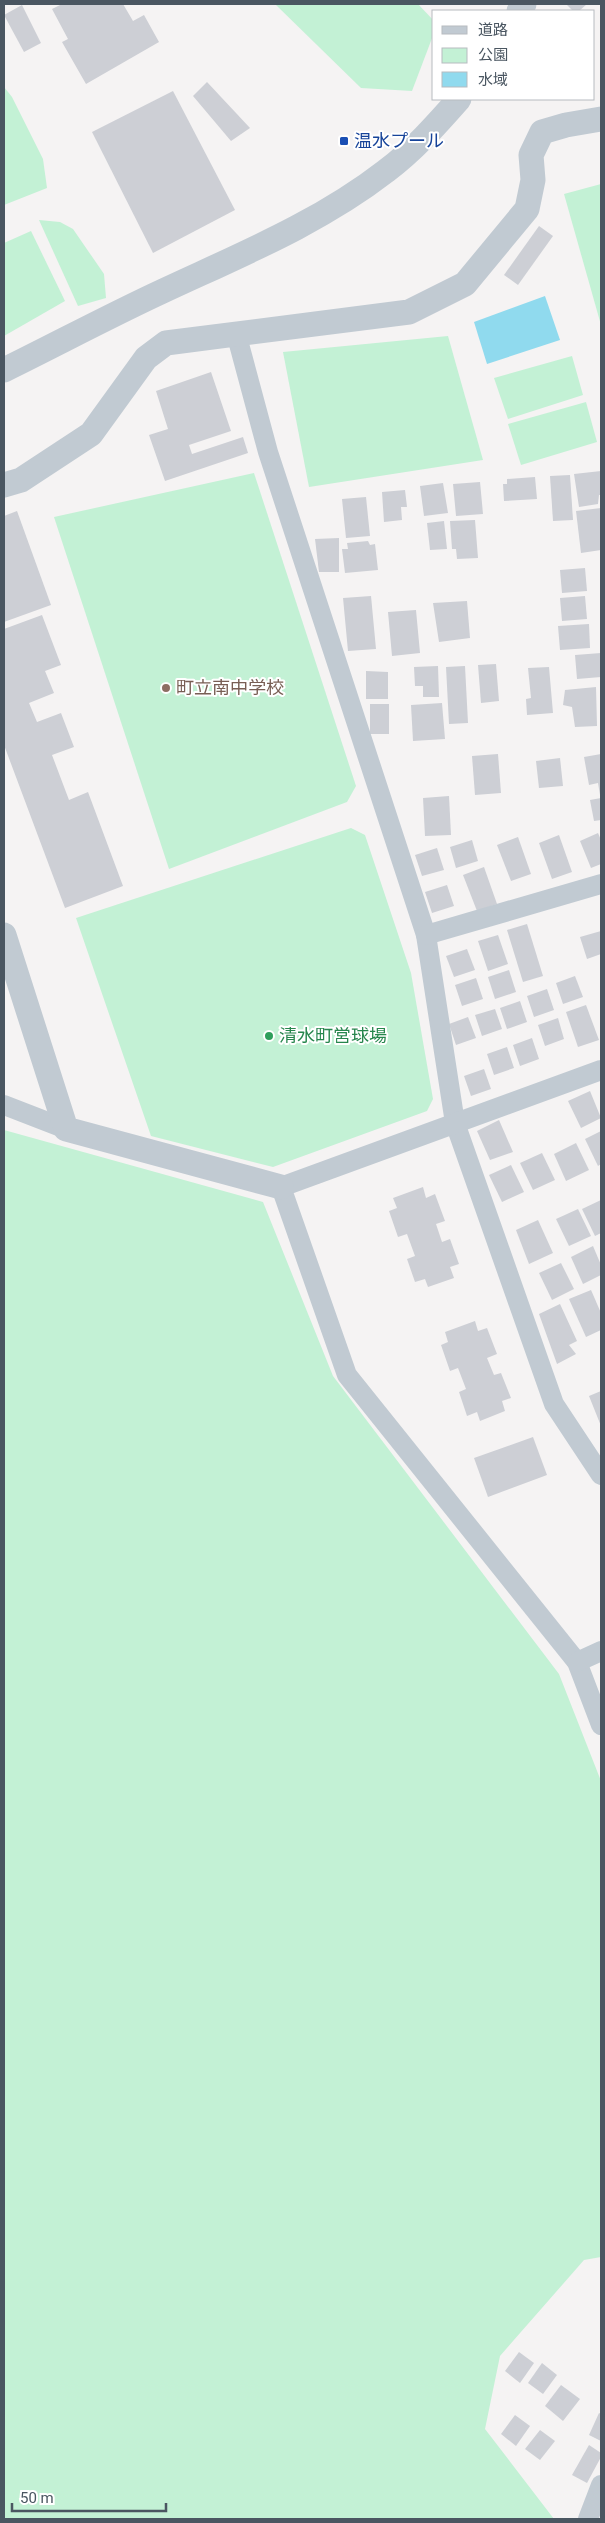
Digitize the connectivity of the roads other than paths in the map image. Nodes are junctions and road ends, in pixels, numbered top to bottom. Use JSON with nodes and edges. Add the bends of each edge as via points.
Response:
{"nodes":[{"id":1,"x":458,"y":100,"type":"edge"},
{"id":2,"x":601,"y":119,"type":"edge"},
{"id":3,"x":236,"y":333,"type":"junction"},
{"id":4,"x":4,"y":370,"type":"edge"},
{"id":5,"x":4,"y":485,"type":"edge"},
{"id":6,"x":601,"y":884,"type":"edge"},
{"id":7,"x":4,"y":935,"type":"edge"},
{"id":8,"x":426,"y":935,"type":"junction"},
{"id":9,"x":601,"y":1070,"type":"edge"},
{"id":10,"x":4,"y":1104,"type":"edge"},
{"id":11,"x":455,"y":1123,"type":"junction"},
{"id":12,"x":66,"y":1129,"type":"junction"},
{"id":13,"x":281,"y":1187,"type":"junction"},
{"id":14,"x":601,"y":1475,"type":"edge"},
{"id":15,"x":601,"y":1651,"type":"edge"},
{"id":16,"x":577,"y":1662,"type":"junction"},
{"id":17,"x":601,"y":1725,"type":"edge"},
{"id":18,"x":601,"y":2484,"type":"edge"},
{"id":19,"x":588,"y":2519,"type":"edge"}],
"edges":[{"from":1,"to":4,"type":"street","via":[[388,170],[346,200],[294,230]]},
{"from":2,"to":3,"type":"street","via":[[542,132],[531,155],[533,180],[527,209],[465,284],[409,312]]},
{"from":3,"to":5,"type":"street","via":[[166,343],[146,358],[91,434],[21,480]]},
{"from":3,"to":8,"type":"street","via":[[268,452]]},
{"from":6,"to":8,"type":"street"},
{"from":7,"to":12,"type":"street"},
{"from":8,"to":11,"type":"street"},
{"from":9,"to":11,"type":"street"},
{"from":10,"to":12,"type":"street"},
{"from":11,"to":13,"type":"street"},
{"from":11,"to":14,"type":"street","via":[[554,1404]]},
{"from":12,"to":13,"type":"street"},
{"from":13,"to":16,"type":"street","via":[[347,1375]]},
{"from":15,"to":16,"type":"street"},
{"from":16,"to":17,"type":"street"},
{"from":18,"to":19,"type":"street"}]}
